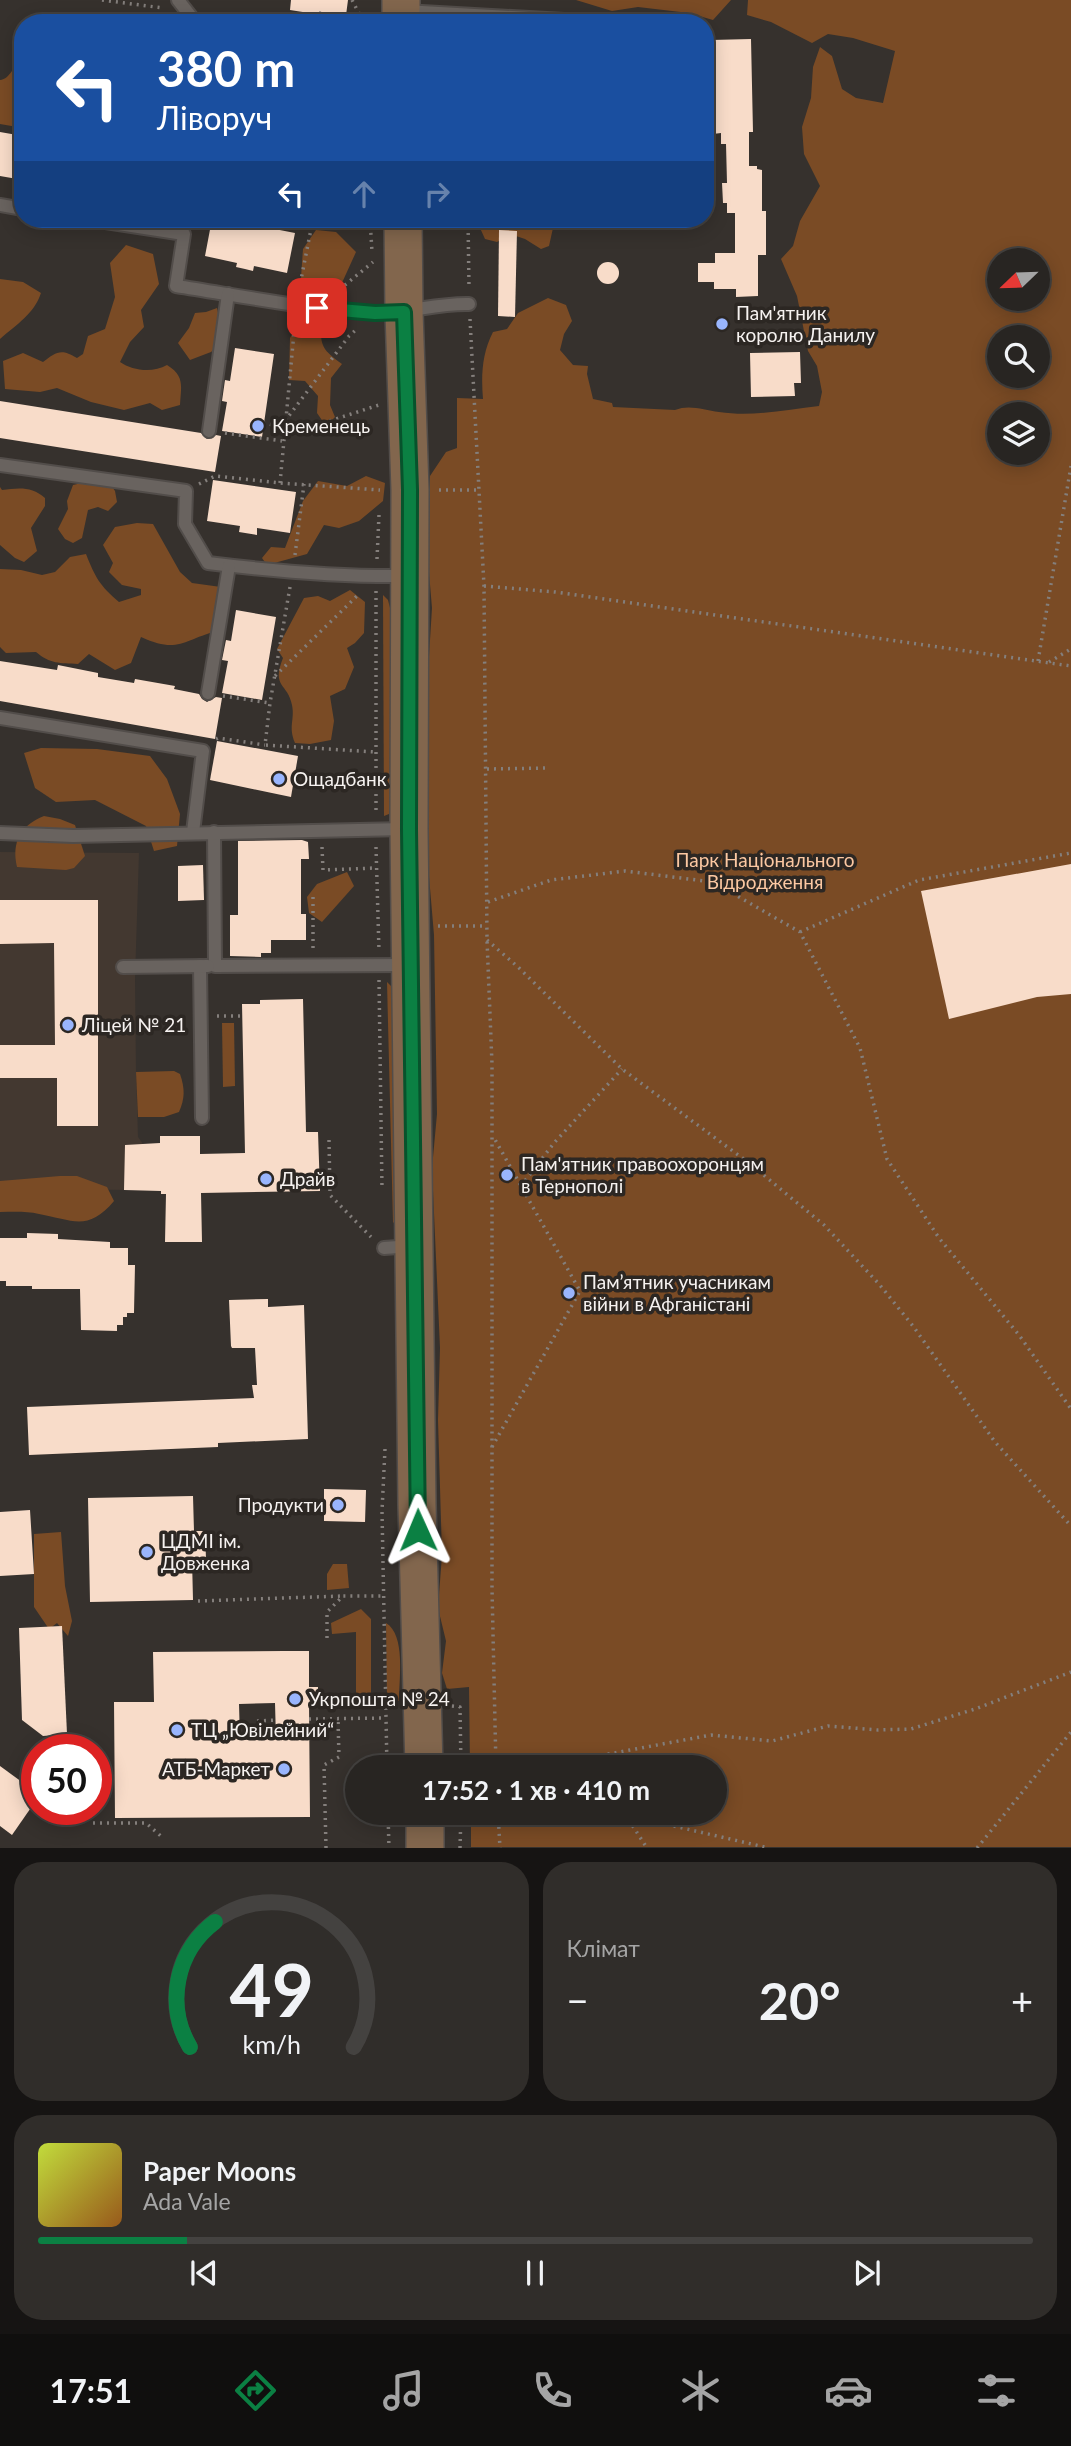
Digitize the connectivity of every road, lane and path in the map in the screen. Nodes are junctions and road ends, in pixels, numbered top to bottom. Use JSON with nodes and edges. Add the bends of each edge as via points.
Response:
{"nodes":[{"id":1,"x":102,"y":0,"type":"edge"},
{"id":2,"x":178,"y":0,"type":"edge"},
{"id":3,"x":186,"y":12,"type":"joint"},
{"id":4,"x":319,"y":13,"type":"dead end"},
{"id":5,"x":394,"y":13,"type":"edge"},
{"id":6,"x":327,"y":14,"type":"edge"},
{"id":7,"x":416,"y":14,"type":"edge"},
{"id":8,"x":145,"y":228,"type":"edge"},
{"id":9,"x":311,"y":228,"type":"edge"},
{"id":10,"x":402,"y":228,"type":"edge"},
{"id":11,"x":468,"y":228,"type":"edge"},
{"id":12,"x":373,"y":262,"type":"dead end"},
{"id":13,"x":228,"y":294,"type":"junction"},
{"id":14,"x":469,"y":304,"type":"junction"},
{"id":15,"x":296,"y":305,"type":"junction"},
{"id":16,"x":317,"y":308,"type":"junction"},
{"id":17,"x":389,"y":312,"type":"junction"},
{"id":18,"x":381,"y":404,"type":"dead end"},
{"id":19,"x":285,"y":421,"type":"junction"},
{"id":20,"x":263,"y":423,"type":"dead end"},
{"id":21,"x":284,"y":427,"type":"junction"},
{"id":22,"x":209,"y":431,"type":"joint"},
{"id":23,"x":282,"y":439,"type":"junction"},
{"id":24,"x":0,"y":465,"type":"edge"},
{"id":25,"x":1071,"y":466,"type":"edge"},
{"id":26,"x":280,"y":483,"type":"junction"},
{"id":27,"x":304,"y":484,"type":"junction"},
{"id":28,"x":380,"y":490,"type":"dead end"},
{"id":29,"x":429,"y":490,"type":"dead end"},
{"id":30,"x":478,"y":490,"type":"junction"},
{"id":31,"x":186,"y":491,"type":"junction"},
{"id":32,"x":1069,"y":491,"type":"edge"},
{"id":33,"x":229,"y":566,"type":"junction"},
{"id":34,"x":293,"y":571,"type":"junction"},
{"id":35,"x":393,"y":576,"type":"junction"},
{"id":36,"x":484,"y":586,"type":"junction"},
{"id":37,"x":1071,"y":649,"type":"edge"},
{"id":38,"x":1038,"y":660,"type":"junction"},
{"id":39,"x":1048,"y":662,"type":"junction"},
{"id":40,"x":1071,"y":666,"type":"edge"},
{"id":41,"x":275,"y":676,"type":"junction"},
{"id":42,"x":208,"y":693,"type":"joint"},
{"id":43,"x":270,"y":703,"type":"junction"},
{"id":44,"x":0,"y":718,"type":"edge"},
{"id":45,"x":265,"y":745,"type":"junction"},
{"id":46,"x":203,"y":751,"type":"junction"},
{"id":47,"x":375,"y":752,"type":"junction"},
{"id":48,"x":547,"y":768,"type":"dead end"},
{"id":49,"x":486,"y":769,"type":"junction"},
{"id":50,"x":393,"y":829,"type":"junction"},
{"id":51,"x":322,"y":830,"type":"junction"},
{"id":52,"x":193,"y":832,"type":"junction"},
{"id":53,"x":214,"y":832,"type":"junction"},
{"id":54,"x":0,"y":833,"type":"edge"},
{"id":55,"x":1071,"y":853,"type":"edge"},
{"id":56,"x":376,"y":869,"type":"junction"},
{"id":57,"x":313,"y":897,"type":"dead end"},
{"id":58,"x":488,"y":902,"type":"junction"},
{"id":59,"x":436,"y":926,"type":"dead end"},
{"id":60,"x":487,"y":926,"type":"junction"},
{"id":61,"x":800,"y":932,"type":"junction"},
{"id":62,"x":487,"y":940,"type":"junction"},
{"id":63,"x":396,"y":965,"type":"junction"},
{"id":64,"x":200,"y":966,"type":"junction"},
{"id":65,"x":215,"y":966,"type":"junction"},
{"id":66,"x":313,"y":966,"type":"junction"},
{"id":67,"x":123,"y":967,"type":"dead end"},
{"id":68,"x":225,"y":1016,"type":"dead end"},
{"id":69,"x":242,"y":1016,"type":"dead end"},
{"id":70,"x":622,"y":1069,"type":"junction"},
{"id":71,"x":202,"y":1118,"type":"dead end"},
{"id":72,"x":491,"y":1133,"type":"junction"},
{"id":73,"x":328,"y":1140,"type":"dead end"},
{"id":74,"x":521,"y":1186,"type":"junction"},
{"id":75,"x":382,"y":1193,"type":"dead end"},
{"id":76,"x":391,"y":1244,"type":"junction"},
{"id":77,"x":1071,"y":1409,"type":"edge"},
{"id":78,"x":385,"y":1442,"type":"dead end"},
{"id":79,"x":491,"y":1449,"type":"junction"},
{"id":80,"x":1071,"y":1526,"type":"edge"},
{"id":81,"x":383,"y":1595,"type":"junction"},
{"id":82,"x":343,"y":1596,"type":"junction"},
{"id":83,"x":198,"y":1601,"type":"dead end"},
{"id":84,"x":327,"y":1638,"type":"dead end"},
{"id":85,"x":1071,"y":1672,"type":"edge"},
{"id":86,"x":446,"y":1706,"type":"dead end"},
{"id":87,"x":385,"y":1718,"type":"junction"},
{"id":88,"x":309,"y":1719,"type":"dead end"},
{"id":89,"x":338,"y":1719,"type":"junction"},
{"id":90,"x":276,"y":1720,"type":"dead end"},
{"id":91,"x":257,"y":1721,"type":"dead end"},
{"id":92,"x":1071,"y":1732,"type":"edge"},
{"id":93,"x":496,"y":1754,"type":"junction"},
{"id":94,"x":386,"y":1755,"type":"edge"},
{"id":95,"x":424,"y":1755,"type":"edge"},
{"id":96,"x":461,"y":1755,"type":"joint"},
{"id":97,"x":519,"y":1755,"type":"edge"},
{"id":98,"x":603,"y":1755,"type":"edge"},
{"id":99,"x":112,"y":1824,"type":"edge"},
{"id":100,"x":388,"y":1825,"type":"edge"},
{"id":101,"x":425,"y":1825,"type":"edge"},
{"id":102,"x":461,"y":1825,"type":"edge"},
{"id":103,"x":499,"y":1825,"type":"edge"},
{"id":104,"x":632,"y":1825,"type":"edge"},
{"id":105,"x":673,"y":1825,"type":"edge"},
{"id":106,"x":162,"y":1837,"type":"dead end"},
{"id":107,"x":326,"y":1847,"type":"edge"},
{"id":108,"x":389,"y":1847,"type":"edge"},
{"id":109,"x":425,"y":1847,"type":"edge"},
{"id":110,"x":460,"y":1847,"type":"edge"},
{"id":111,"x":500,"y":1847,"type":"edge"},
{"id":112,"x":647,"y":1847,"type":"edge"},
{"id":113,"x":769,"y":1847,"type":"edge"},
{"id":114,"x":977,"y":1847,"type":"edge"}],
"edges":[{"from":1,"to":3,"type":"path"},
{"from":2,"to":3,"type":"lane"},
{"from":4,"to":6,"type":"path"},
{"from":5,"to":7,"type":"lane"},
{"from":8,"to":13,"type":"lane","via":[[184,234],[176,286]]},
{"from":9,"to":15,"type":"path"},
{"from":10,"to":17,"type":"main road"},
{"from":11,"to":14,"type":"path"},
{"from":12,"to":16,"type":"path"},
{"from":13,"to":15,"type":"lane"},
{"from":13,"to":22,"type":"lane"},
{"from":14,"to":17,"type":"lane"},
{"from":14,"to":30,"type":"path"},
{"from":15,"to":16,"type":"lane"},
{"from":15,"to":19,"type":"path"},
{"from":16,"to":17,"type":"lane"},
{"from":17,"to":19,"type":"path","via":[[349,336]]},
{"from":17,"to":35,"type":"main road","via":[[410,490]]},
{"from":18,"to":23,"type":"path"},
{"from":19,"to":21,"type":"path"},
{"from":20,"to":21,"type":"path"},
{"from":21,"to":23,"type":"path"},
{"from":22,"to":23,"type":"path"},
{"from":23,"to":26,"type":"path"},
{"from":24,"to":31,"type":"lane"},
{"from":25,"to":32,"type":"path"},
{"from":26,"to":27,"type":"path"},
{"from":26,"to":31,"type":"path","via":[[215,476]]},
{"from":27,"to":28,"type":"path"},
{"from":27,"to":34,"type":"path"},
{"from":29,"to":30,"type":"path"},
{"from":30,"to":36,"type":"path"},
{"from":31,"to":33,"type":"lane","via":[[185,524],[208,563]]},
{"from":32,"to":38,"type":"path"},
{"from":33,"to":34,"type":"lane"},
{"from":33,"to":42,"type":"lane"},
{"from":34,"to":35,"type":"lane"},
{"from":34,"to":41,"type":"path"},
{"from":35,"to":41,"type":"path"},
{"from":35,"to":47,"type":"path"},
{"from":35,"to":50,"type":"main road"},
{"from":36,"to":38,"type":"path"},
{"from":36,"to":49,"type":"path"},
{"from":37,"to":39,"type":"path"},
{"from":38,"to":39,"type":"path"},
{"from":39,"to":40,"type":"path"},
{"from":41,"to":43,"type":"path"},
{"from":42,"to":43,"type":"path"},
{"from":43,"to":45,"type":"path"},
{"from":44,"to":46,"type":"lane"},
{"from":45,"to":46,"type":"path","via":[[218,738]]},
{"from":45,"to":47,"type":"path"},
{"from":46,"to":52,"type":"lane"},
{"from":47,"to":50,"type":"path"},
{"from":48,"to":49,"type":"path"},
{"from":49,"to":58,"type":"path"},
{"from":50,"to":51,"type":"lane"},
{"from":50,"to":56,"type":"path"},
{"from":50,"to":63,"type":"main road"},
{"from":51,"to":53,"type":"lane"},
{"from":51,"to":56,"type":"path","via":[[323,870]]},
{"from":52,"to":53,"type":"lane"},
{"from":52,"to":54,"type":"lane"},
{"from":53,"to":65,"type":"lane"},
{"from":55,"to":61,"type":"path","via":[[919,880]]},
{"from":56,"to":63,"type":"path"},
{"from":57,"to":66,"type":"path"},
{"from":58,"to":60,"type":"path"},
{"from":58,"to":61,"type":"path","via":[[551,880],[625,871],[713,882]]},
{"from":59,"to":60,"type":"path"},
{"from":60,"to":62,"type":"path"},
{"from":61,"to":77,"type":"path","via":[[860,1048],[887,1159],[939,1238]]},
{"from":62,"to":70,"type":"path"},
{"from":62,"to":72,"type":"path"},
{"from":63,"to":66,"type":"lane"},
{"from":63,"to":75,"type":"path"},
{"from":63,"to":76,"type":"main road"},
{"from":64,"to":65,"type":"lane"},
{"from":64,"to":67,"type":"lane"},
{"from":64,"to":71,"type":"lane"},
{"from":65,"to":66,"type":"lane"},
{"from":68,"to":69,"type":"path"},
{"from":70,"to":74,"type":"path"},
{"from":70,"to":80,"type":"path","via":[[824,1225],[913,1326],[995,1442]]},
{"from":72,"to":74,"type":"path"},
{"from":72,"to":79,"type":"path"},
{"from":73,"to":76,"type":"path","via":[[330,1195]]},
{"from":74,"to":79,"type":"path","via":[[580,1291]]},
{"from":76,"to":95,"type":"main road","via":[[417,1505]]},
{"from":78,"to":81,"type":"path"},
{"from":79,"to":93,"type":"path"},
{"from":81,"to":82,"type":"path"},
{"from":81,"to":87,"type":"path"},
{"from":82,"to":83,"type":"path"},
{"from":82,"to":84,"type":"path","via":[[327,1612]]},
{"from":85,"to":98,"type":"path","via":[[911,1728],[828,1726],[772,1741],[710,1735]]},
{"from":86,"to":96,"type":"path","via":[[460,1707]]},
{"from":87,"to":89,"type":"path"},
{"from":87,"to":94,"type":"path"},
{"from":88,"to":89,"type":"path"},
{"from":89,"to":107,"type":"path","via":[[339,1756],[324,1765]]},
{"from":90,"to":91,"type":"path"},
{"from":92,"to":114,"type":"path"},
{"from":93,"to":96,"type":"path"},
{"from":93,"to":97,"type":"path"},
{"from":99,"to":106,"type":"path","via":[[146,1823]]},
{"from":100,"to":108,"type":"path"},
{"from":101,"to":109,"type":"main road"},
{"from":102,"to":110,"type":"path"},
{"from":103,"to":111,"type":"path"},
{"from":104,"to":112,"type":"path"},
{"from":105,"to":113,"type":"path"}]}
